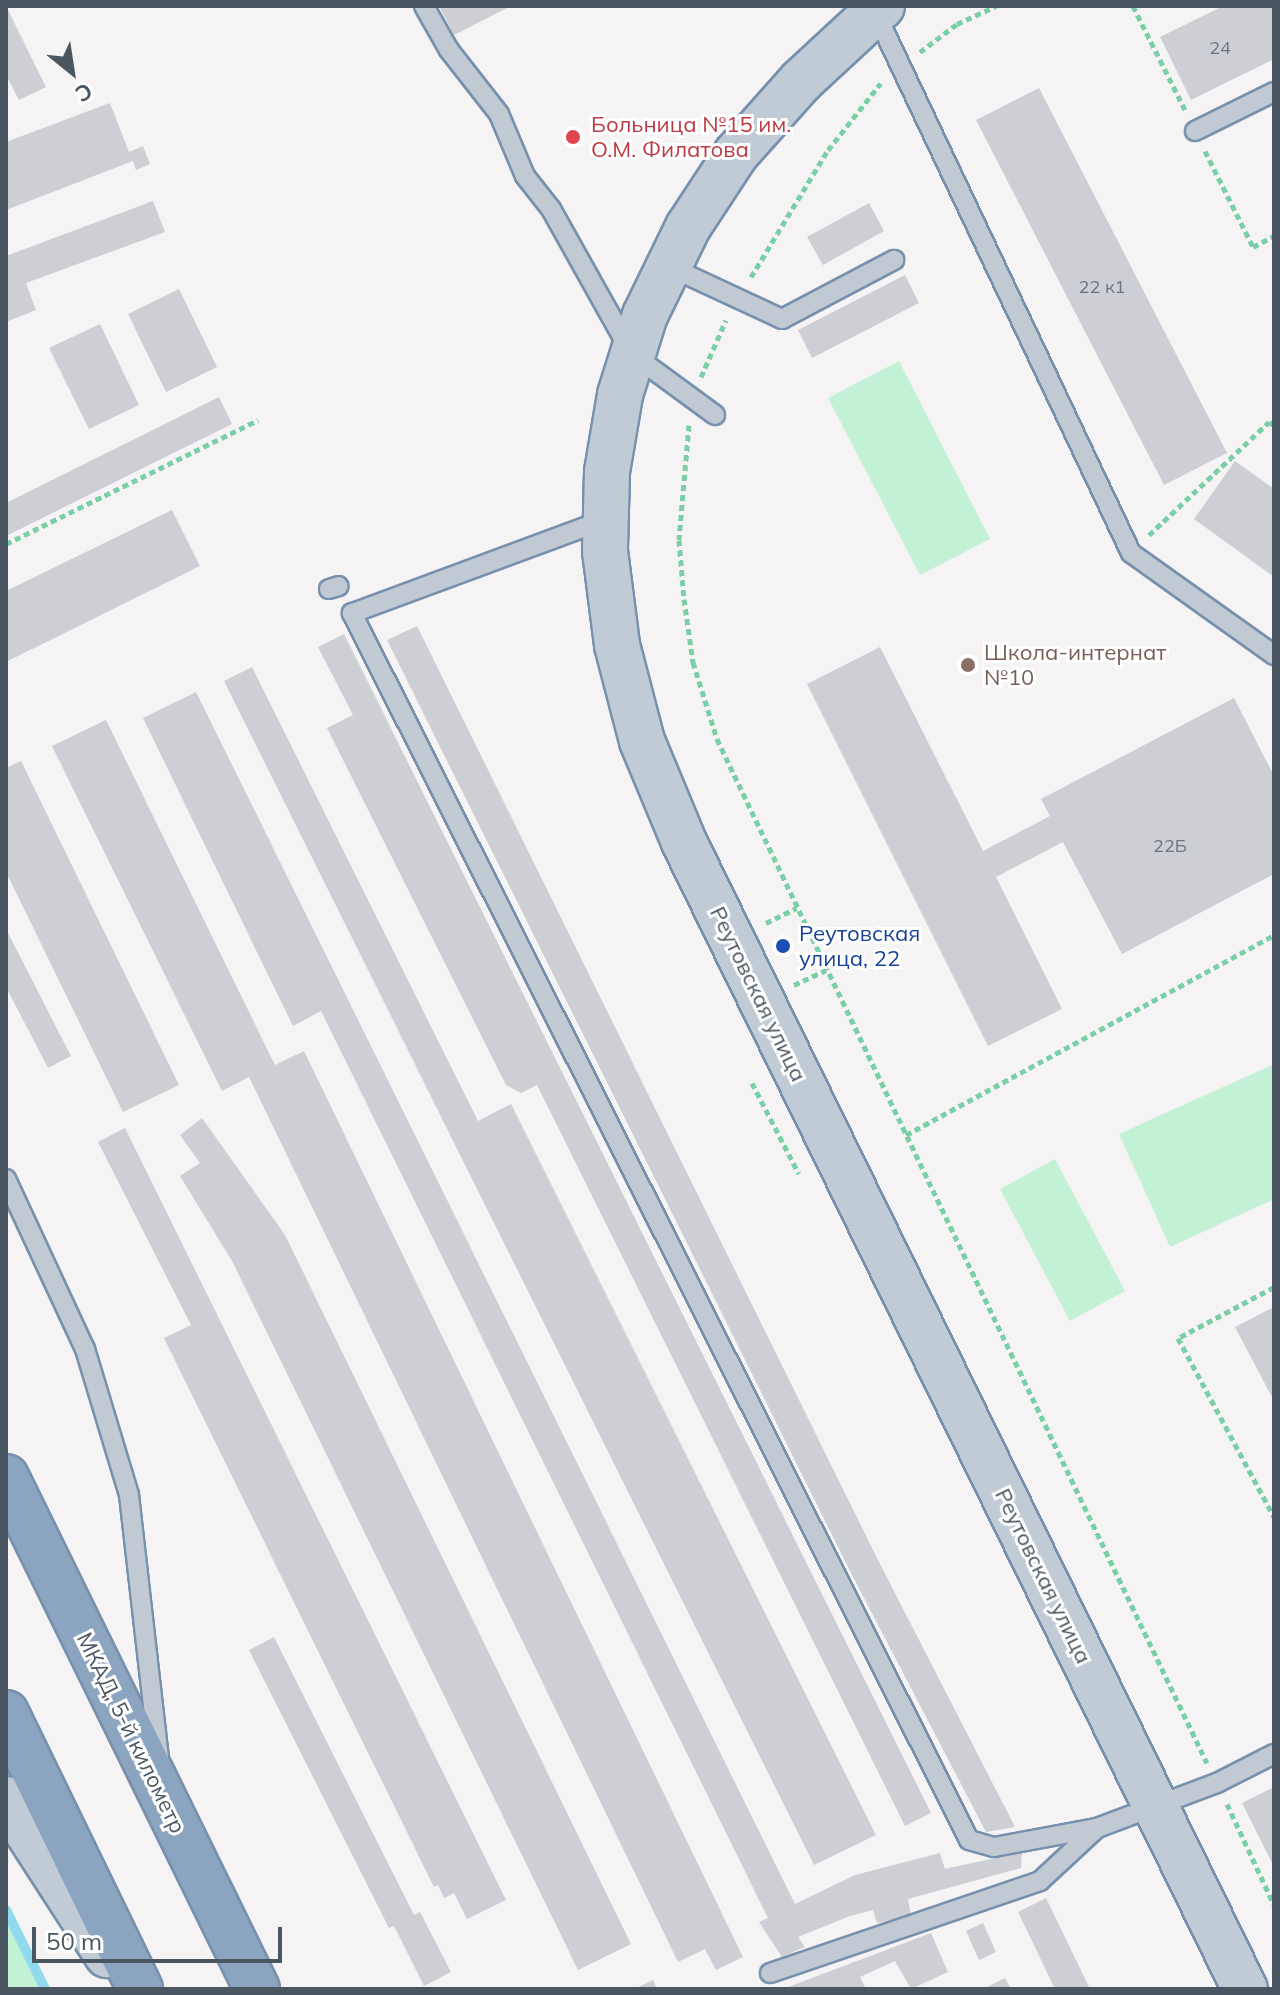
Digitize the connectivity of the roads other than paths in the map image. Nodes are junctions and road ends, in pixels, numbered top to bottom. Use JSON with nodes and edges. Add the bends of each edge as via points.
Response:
{"nodes":[{"id":1,"x":424,"y":6,"type":"edge"},
{"id":2,"x":878,"y":9,"type":"edge"},
{"id":3,"x":1274,"y":92,"type":"edge"},
{"id":4,"x":1195,"y":131,"type":"dead end"},
{"id":5,"x":894,"y":260,"type":"dead end"},
{"id":6,"x":668,"y":266,"type":"junction"},
{"id":7,"x":632,"y":354,"type":"junction"},
{"id":8,"x":715,"y":415,"type":"dead end"},
{"id":9,"x":605,"y":520,"type":"junction"},
{"id":10,"x":1274,"y":655,"type":"edge"},
{"id":11,"x":6,"y":1179,"type":"edge"},
{"id":12,"x":6,"y":1477,"type":"edge"},
{"id":13,"x":6,"y":1713,"type":"edge"},
{"id":14,"x":1274,"y":1754,"type":"edge"},
{"id":15,"x":6,"y":1799,"type":"edge"},
{"id":16,"x":164,"y":1800,"type":"junction"},
{"id":17,"x":1154,"y":1803,"type":"junction"},
{"id":18,"x":1097,"y":1828,"type":"junction"},
{"id":19,"x":770,"y":1973,"type":"dead end"},
{"id":20,"x":128,"y":1989,"type":"edge"},
{"id":21,"x":140,"y":1989,"type":"edge"},
{"id":22,"x":257,"y":1989,"type":"edge"},
{"id":23,"x":1245,"y":1989,"type":"edge"}],
"edges":[{"from":1,"to":7,"type":"lane","via":[[449,50],[499,114],[525,176],[551,209]]},
{"from":2,"to":6,"type":"street","name":"Реутовская улица","via":[[801,81],[736,154]]},
{"from":2,"to":10,"type":"lane","via":[[1131,553]]},
{"from":3,"to":4,"type":"lane"},
{"from":5,"to":6,"type":"lane","via":[[782,319]]},
{"from":6,"to":7,"type":"street","name":"Реутовская улица"},
{"from":7,"to":8,"type":"lane"},
{"from":7,"to":9,"type":"street","name":"Реутовская улица","via":[[611,437]]},
{"from":9,"to":17,"type":"street","name":"Реутовская улица","via":[[617,645],[661,791]]},
{"from":9,"to":18,"type":"lane","via":[[352,613],[969,1840],[994,1847]]},
{"from":11,"to":16,"type":"lane","via":[[85,1349],[129,1495]]},
{"from":12,"to":16,"type":"highway","name":"МКАД, 5-й километр"},
{"from":13,"to":21,"type":"highway"},
{"from":14,"to":17,"type":"lane","via":[[1217,1783]]},
{"from":15,"to":20,"type":"street"},
{"from":16,"to":22,"type":"highway","name":"МКАД, 5-й километр"},
{"from":17,"to":18,"type":"lane"},
{"from":17,"to":23,"type":"street","name":"Реутовская улица"},
{"from":18,"to":19,"type":"lane","via":[[1040,1881]]}]}
